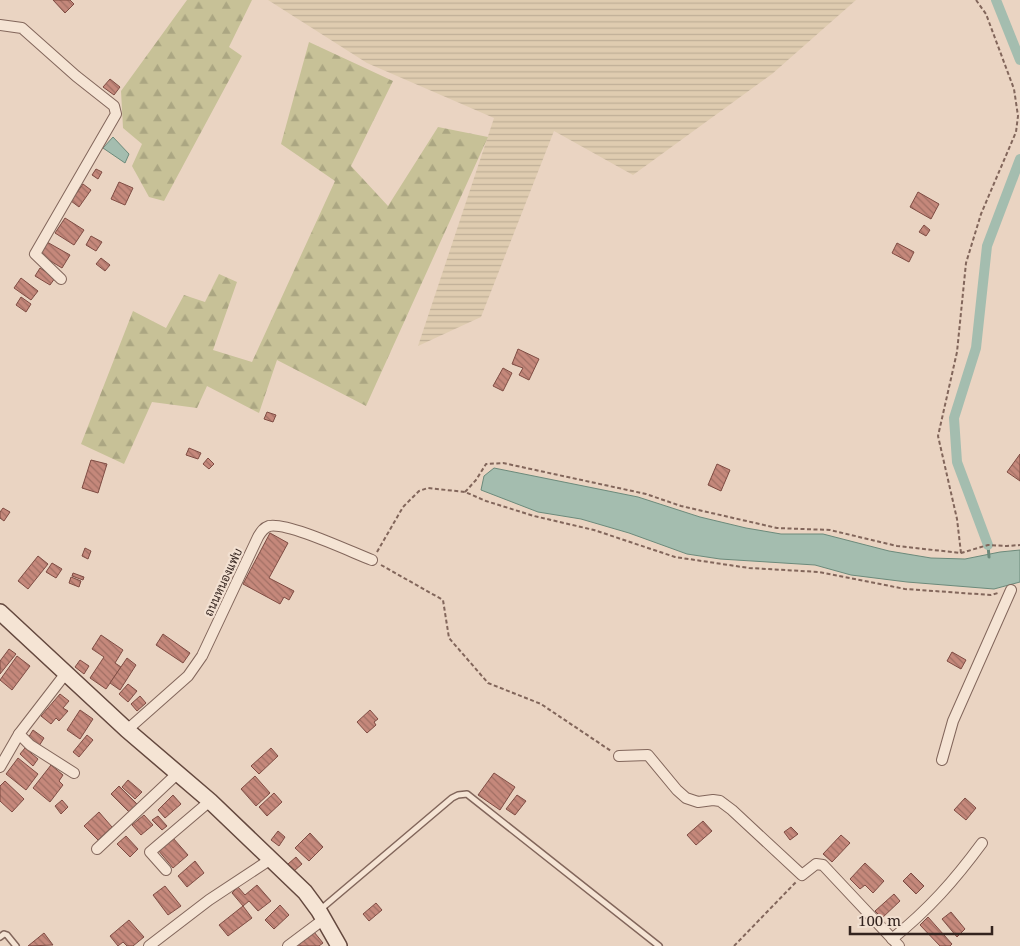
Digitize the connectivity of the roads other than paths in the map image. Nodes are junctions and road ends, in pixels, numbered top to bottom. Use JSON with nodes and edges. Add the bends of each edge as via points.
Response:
{"nodes":[{"id":1,"x":0,"y":25,"type":"edge"},
{"id":2,"x":61,"y":279,"type":"dead end"},
{"id":3,"x":372,"y":560,"type":"road end"},
{"id":4,"x":1010,"y":590,"type":"road end"},
{"id":5,"x":0,"y":612,"type":"edge"},
{"id":6,"x":66,"y":673,"type":"junction"},
{"id":7,"x":128,"y":730,"type":"junction"},
{"id":8,"x":20,"y":734,"type":"junction"},
{"id":9,"x":619,"y":756,"type":"road end"},
{"id":10,"x":942,"y":760,"type":"dead end"},
{"id":11,"x":0,"y":766,"type":"edge"},
{"id":12,"x":74,"y":773,"type":"dead end"},
{"id":13,"x":178,"y":773,"type":"junction"},
{"id":14,"x":210,"y":801,"type":"junction"},
{"id":15,"x":982,"y":843,"type":"dead end"},
{"id":16,"x":97,"y":849,"type":"dead end"},
{"id":17,"x":271,"y":859,"type":"junction"},
{"id":18,"x":166,"y":870,"type":"dead end"},
{"id":19,"x":321,"y":915,"type":"junction"},
{"id":20,"x":0,"y":937,"type":"edge"},
{"id":21,"x":896,"y":942,"type":"edge"},
{"id":22,"x":16,"y":946,"type":"edge"},
{"id":23,"x":149,"y":946,"type":"edge"},
{"id":24,"x":288,"y":946,"type":"edge"},
{"id":25,"x":339,"y":946,"type":"edge"},
{"id":26,"x":659,"y":946,"type":"edge"}],
"edges":[{"from":1,"to":2,"type":"street","via":[[22,28],[114,106],[116,114],[35,254]]},
{"from":3,"to":7,"type":"street","name":"ถนนหนองแฟบ","via":[[288,527],[268,526],[263,529],[202,656],[188,676]]},
{"from":4,"to":10,"type":"street","via":[[953,721]]},
{"from":5,"to":6,"type":"street"},
{"from":6,"to":7,"type":"street"},
{"from":6,"to":8,"type":"street"},
{"from":7,"to":13,"type":"street"},
{"from":8,"to":11,"type":"street"},
{"from":8,"to":12,"type":"street","via":[[30,745]]},
{"from":9,"to":21,"type":"street","via":[[648,755],[686,798],[698,802],[720,801],[802,876],[816,864],[829,869]]},
{"from":13,"to":14,"type":"street"},
{"from":13,"to":16,"type":"street"},
{"from":14,"to":17,"type":"street"},
{"from":14,"to":18,"type":"street","via":[[150,852]]},
{"from":15,"to":21,"type":"street","via":[[944,892]]},
{"from":17,"to":19,"type":"street","via":[[306,892]]},
{"from":17,"to":23,"type":"street","via":[[209,900]]},
{"from":19,"to":24,"type":"street"},
{"from":19,"to":25,"type":"street"},
{"from":19,"to":26,"type":"lane","via":[[452,798],[466,794]]},
{"from":20,"to":22,"type":"lane","via":[[7,935]]}]}
